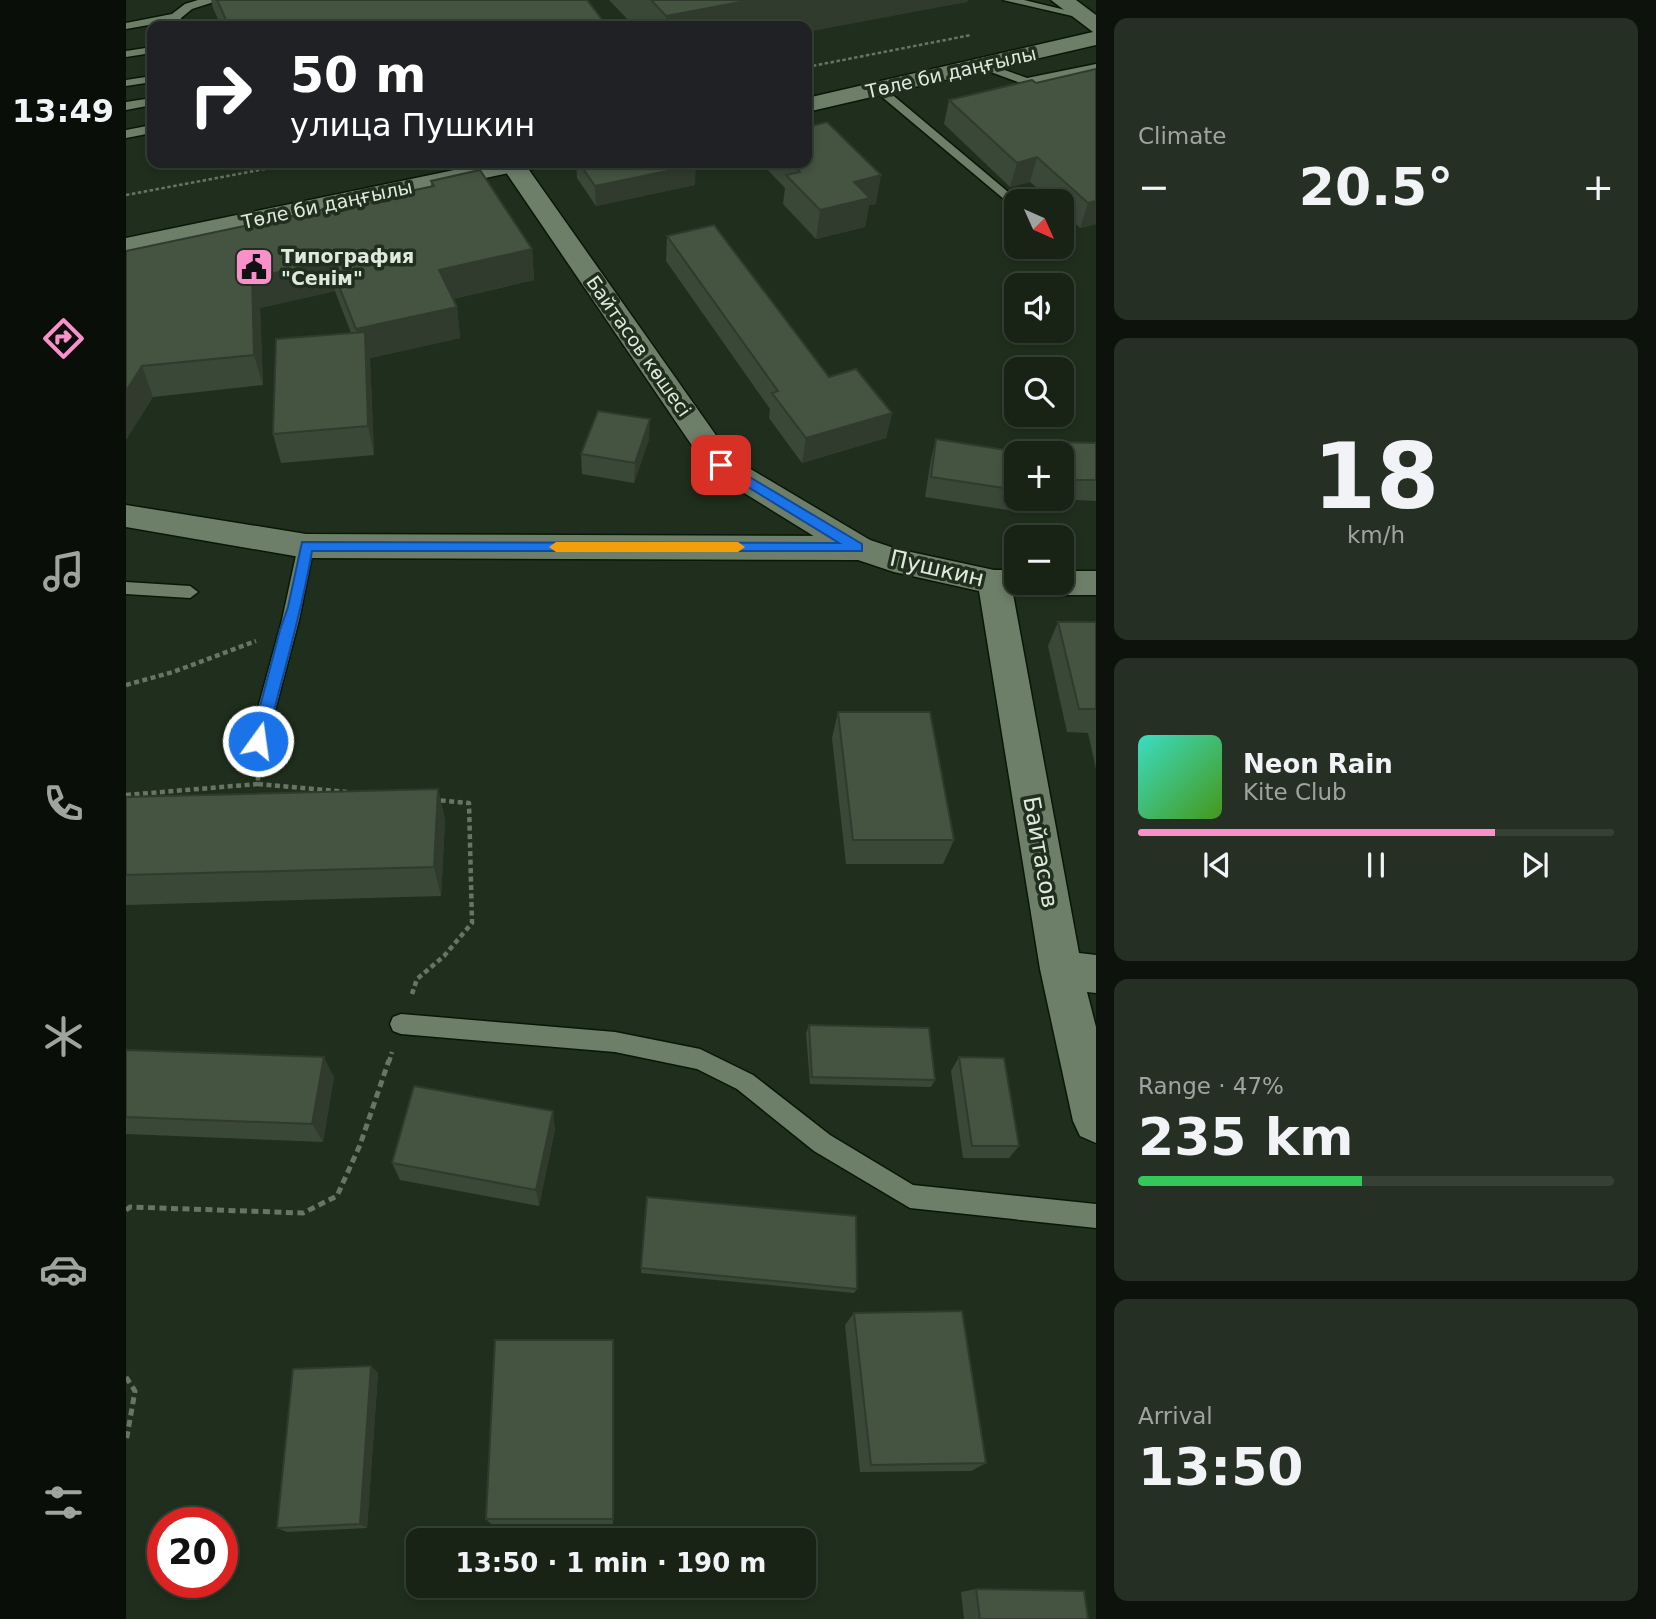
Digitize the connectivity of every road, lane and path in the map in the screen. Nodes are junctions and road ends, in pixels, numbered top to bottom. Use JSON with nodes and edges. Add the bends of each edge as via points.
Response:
{"nodes":[{"id":1,"x":215,"y":0,"type":"edge"},
{"id":2,"x":1008,"y":0,"type":"edge"},
{"id":3,"x":1062,"y":0,"type":"edge"},
{"id":4,"x":1089,"y":20,"type":"edge"},
{"id":5,"x":176,"y":21,"type":"edge"},
{"id":6,"x":147,"y":24,"type":"edge"},
{"id":7,"x":126,"y":26,"type":"edge"},
{"id":8,"x":979,"y":34,"type":"dead end"},
{"id":9,"x":1096,"y":38,"type":"edge"},
{"id":10,"x":147,"y":51,"type":"edge"},
{"id":11,"x":126,"y":54,"type":"edge"},
{"id":12,"x":981,"y":65,"type":"junction"},
{"id":13,"x":812,"y":66,"type":"edge"},
{"id":14,"x":1096,"y":67,"type":"edge"},
{"id":15,"x":147,"y":80,"type":"edge"},
{"id":16,"x":126,"y":83,"type":"edge"},
{"id":17,"x":878,"y":89,"type":"junction"},
{"id":18,"x":147,"y":103,"type":"edge"},
{"id":19,"x":812,"y":104,"type":"edge"},
{"id":20,"x":126,"y":106,"type":"edge"},
{"id":21,"x":147,"y":130,"type":"edge"},
{"id":22,"x":126,"y":134,"type":"edge"},
{"id":23,"x":270,"y":168,"type":"edge"},
{"id":24,"x":501,"y":168,"type":"edge"},
{"id":25,"x":523,"y":168,"type":"edge"},
{"id":26,"x":126,"y":195,"type":"edge"},
{"id":27,"x":1004,"y":195,"type":"edge"},
{"id":28,"x":126,"y":246,"type":"edge"},
{"id":29,"x":126,"y":516,"type":"edge"},
{"id":30,"x":306,"y":546,"type":"junction"},
{"id":31,"x":858,"y":548,"type":"junction"},
{"id":32,"x":1004,"y":582,"type":"edge"},
{"id":33,"x":1074,"y":583,"type":"edge"},
{"id":34,"x":1096,"y":583,"type":"edge"},
{"id":35,"x":126,"y":588,"type":"edge"},
{"id":36,"x":190,"y":592,"type":"dead end"},
{"id":37,"x":1007,"y":595,"type":"edge"},
{"id":38,"x":287,"y":630,"type":"junction"},
{"id":39,"x":126,"y":685,"type":"edge"},
{"id":40,"x":258,"y":741,"type":"joint"},
{"id":41,"x":258,"y":783,"type":"junction"},
{"id":42,"x":350,"y":792,"type":"edge"},
{"id":43,"x":126,"y":795,"type":"edge"},
{"id":44,"x":429,"y":800,"type":"edge"},
{"id":45,"x":1078,"y":972,"type":"edge"},
{"id":46,"x":401,"y":1024,"type":"junction"},
{"id":47,"x":1096,"y":1121,"type":"edge"},
{"id":48,"x":126,"y":1210,"type":"edge"},
{"id":49,"x":1096,"y":1216,"type":"edge"},
{"id":50,"x":126,"y":1377,"type":"edge"},
{"id":51,"x":126,"y":1441,"type":"edge"}],
"edges":[{"from":1,"to":5,"type":"lane","via":[[181,10]]},
{"from":2,"to":4,"type":"lane"},
{"from":3,"to":4,"type":"street"},
{"from":6,"to":7,"type":"lane"},
{"from":8,"to":13,"type":"path"},
{"from":9,"to":12,"type":"street","name":"Төле би даңғылы"},
{"from":10,"to":11,"type":"lane"},
{"from":12,"to":14,"type":"lane","via":[[1026,82]]},
{"from":12,"to":17,"type":"street","name":"Төле би даңғылы"},
{"from":15,"to":16,"type":"lane"},
{"from":17,"to":19,"type":"street","name":"Төле би даңғылы"},
{"from":17,"to":27,"type":"lane"},
{"from":18,"to":20,"type":"lane"},
{"from":21,"to":22,"type":"lane"},
{"from":23,"to":26,"type":"path"},
{"from":24,"to":28,"type":"street","name":"Төле би даңғылы"},
{"from":25,"to":31,"type":"street","name":"Байтасов көшесі","via":[[721,465]]},
{"from":29,"to":30,"type":"street"},
{"from":30,"to":31,"type":"street"},
{"from":30,"to":38,"type":"lane","via":[[296,607]]},
{"from":31,"to":32,"type":"street","name":"Пушкин","via":[[894,560]]},
{"from":33,"to":34,"type":"street"},
{"from":35,"to":36,"type":"lane"},
{"from":37,"to":45,"type":"street","name":"Байтасов"},
{"from":38,"to":39,"type":"path"},
{"from":38,"to":40,"type":"lane"},
{"from":40,"to":41,"type":"path"},
{"from":41,"to":42,"type":"path"},
{"from":41,"to":43,"type":"path"},
{"from":44,"to":46,"type":"path","via":[[469,803],[472,923],[417,979]]},
{"from":45,"to":47,"type":"street","name":"Байтасов"},
{"from":46,"to":48,"type":"path","via":[[360,1145],[337,1196],[303,1213]]},
{"from":46,"to":49,"type":"lane","via":[[615,1042],[700,1059],[745,1082],[822,1143],[910,1196]]},
{"from":50,"to":51,"type":"path","via":[[135,1391]]}]}
